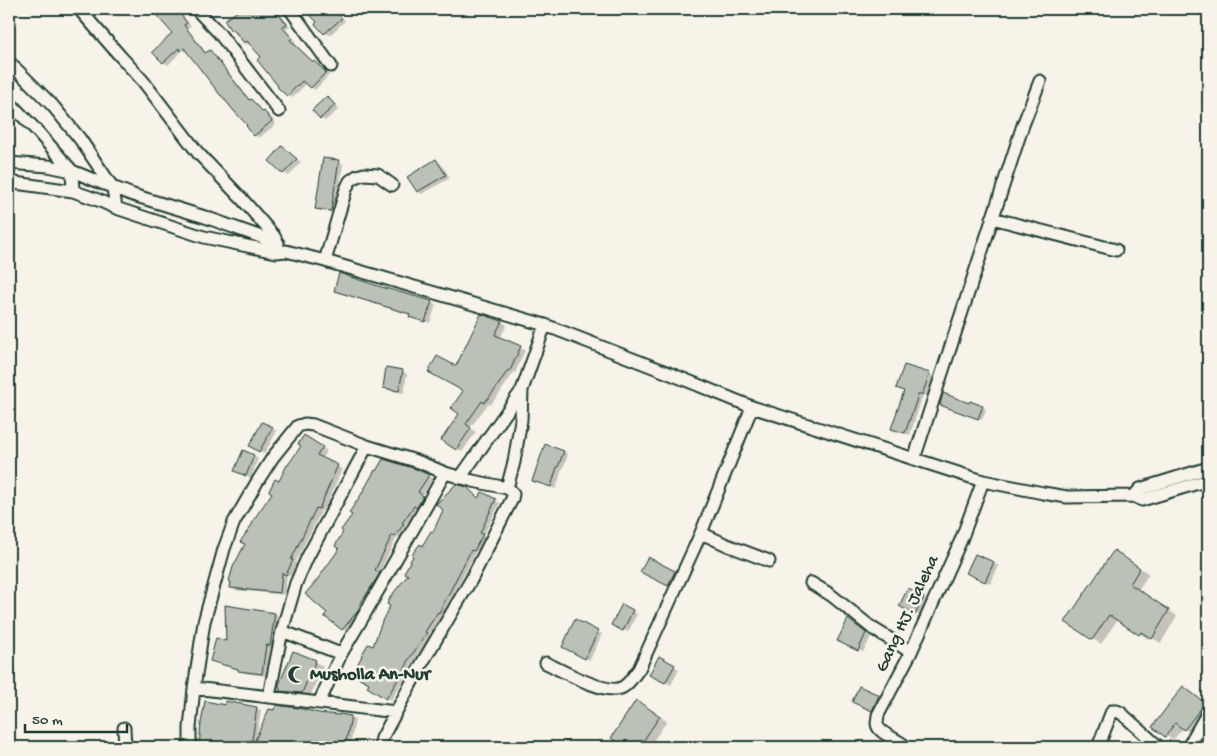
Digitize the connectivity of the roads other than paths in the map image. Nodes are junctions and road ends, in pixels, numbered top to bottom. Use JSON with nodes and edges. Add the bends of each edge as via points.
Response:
{"nodes":[{"id":1,"x":79,"y":9,"type":"edge"},
{"id":2,"x":290,"y":9,"type":"edge"},
{"id":3,"x":202,"y":11,"type":"edge"},
{"id":4,"x":9,"y":62,"type":"edge"},
{"id":5,"x":331,"y":66,"type":"dead end"},
{"id":6,"x":1040,"y":81,"type":"dead end"},
{"id":7,"x":9,"y":102,"type":"edge"},
{"id":8,"x":280,"y":111,"type":"dead end"},
{"id":9,"x":9,"y":162,"type":"edge"},
{"id":10,"x":72,"y":171,"type":"junction"},
{"id":11,"x":9,"y":184,"type":"edge"},
{"id":12,"x":392,"y":185,"type":"dead end"},
{"id":13,"x":113,"y":188,"type":"junction"},
{"id":14,"x":73,"y":191,"type":"junction"},
{"id":15,"x":116,"y":208,"type":"junction"},
{"id":16,"x":992,"y":218,"type":"junction"},
{"id":17,"x":280,"y":248,"type":"junction"},
{"id":18,"x":1116,"y":250,"type":"dead end"},
{"id":19,"x":325,"y":260,"type":"junction"},
{"id":20,"x":545,"y":326,"type":"junction"},
{"id":21,"x":522,"y":390,"type":"junction"},
{"id":22,"x":752,"y":406,"type":"junction"},
{"id":23,"x":367,"y":446,"type":"junction"},
{"id":24,"x":914,"y":458,"type":"junction"},
{"id":25,"x":1208,"y":468,"type":"edge"},
{"id":26,"x":445,"y":473,"type":"junction"},
{"id":27,"x":460,"y":478,"type":"junction"},
{"id":28,"x":1208,"y":480,"type":"edge"},
{"id":29,"x":983,"y":481,"type":"junction"},
{"id":30,"x":507,"y":488,"type":"junction"},
{"id":31,"x":1134,"y":496,"type":"junction"},
{"id":32,"x":701,"y":533,"type":"junction"},
{"id":33,"x":769,"y":561,"type":"dead end"},
{"id":34,"x":811,"y":583,"type":"dead end"},
{"id":35,"x":282,"y":631,"type":"junction"},
{"id":36,"x":912,"y":652,"type":"junction"},
{"id":37,"x":341,"y":654,"type":"junction"},
{"id":38,"x":546,"y":663,"type":"dead end"},
{"id":39,"x":194,"y":688,"type":"junction"},
{"id":40,"x":268,"y":696,"type":"junction"},
{"id":41,"x":320,"y":703,"type":"junction"},
{"id":42,"x":396,"y":712,"type":"junction"},
{"id":43,"x":1208,"y":712,"type":"edge"},
{"id":44,"x":124,"y":728,"type":"dead end"},
{"id":45,"x":125,"y":747,"type":"edge"},
{"id":46,"x":190,"y":747,"type":"edge"},
{"id":47,"x":380,"y":747,"type":"edge"},
{"id":48,"x":906,"y":747,"type":"edge"},
{"id":49,"x":1098,"y":747,"type":"edge"},
{"id":50,"x":1158,"y":747,"type":"edge"},
{"id":51,"x":1188,"y":747,"type":"edge"}],
"edges":[{"from":1,"to":17,"type":"street","via":[[144,81],[198,153],[274,236]]},
{"from":2,"to":5,"type":"street"},
{"from":3,"to":8,"type":"street"},
{"from":4,"to":13,"type":"street","via":[[53,106]]},
{"from":6,"to":16,"type":"street"},
{"from":7,"to":10,"type":"street"},
{"from":9,"to":10,"type":"street"},
{"from":10,"to":13,"type":"street"},
{"from":10,"to":14,"type":"street"},
{"from":11,"to":14,"type":"street"},
{"from":12,"to":19,"type":"street","via":[[372,174],[356,176],[350,181]]},
{"from":13,"to":15,"type":"street"},
{"from":13,"to":17,"type":"street","via":[[205,217]]},
{"from":14,"to":15,"type":"street"},
{"from":15,"to":17,"type":"street","via":[[204,237]]},
{"from":16,"to":18,"type":"street"},
{"from":16,"to":24,"type":"street"},
{"from":17,"to":19,"type":"street"},
{"from":19,"to":20,"type":"street"},
{"from":20,"to":21,"type":"street"},
{"from":20,"to":22,"type":"street"},
{"from":21,"to":27,"type":"street"},
{"from":21,"to":30,"type":"street","via":[[521,420]]},
{"from":22,"to":24,"type":"street"},
{"from":22,"to":32,"type":"street"},
{"from":23,"to":26,"type":"street"},
{"from":23,"to":35,"type":"street","via":[[308,556]]},
{"from":23,"to":39,"type":"street","via":[[305,424],[298,426],[273,457],[234,522],[224,549],[204,622]]},
{"from":24,"to":29,"type":"street"},
{"from":25,"to":31,"type":"street","via":[[1140,489]]},
{"from":26,"to":27,"type":"street"},
{"from":26,"to":37,"type":"street"},
{"from":27,"to":30,"type":"street"},
{"from":28,"to":31,"type":"street","via":[[1142,500]]},
{"from":29,"to":31,"type":"street","via":[[1067,497]]},
{"from":29,"to":36,"type":"street","name":"Gang HJ. Jaleha"},
{"from":30,"to":42,"type":"street","via":[[513,494],[512,499],[471,580]]},
{"from":32,"to":33,"type":"street"},
{"from":32,"to":38,"type":"street","via":[[639,669],[623,688],[604,688]]},
{"from":34,"to":36,"type":"street","via":[[872,628]]},
{"from":35,"to":37,"type":"street"},
{"from":35,"to":40,"type":"street"},
{"from":36,"to":48,"type":"street","name":"Gang HJ. Jaleha","via":[[878,715],[877,725],[879,730]]},
{"from":37,"to":41,"type":"street"},
{"from":39,"to":40,"type":"street"},
{"from":39,"to":46,"type":"street"},
{"from":40,"to":41,"type":"street"},
{"from":41,"to":42,"type":"street"},
{"from":42,"to":47,"type":"street"},
{"from":43,"to":51,"type":"street"},
{"from":44,"to":45,"type":"street"},
{"from":49,"to":50,"type":"street","via":[[1112,711],[1121,714]]}]}
